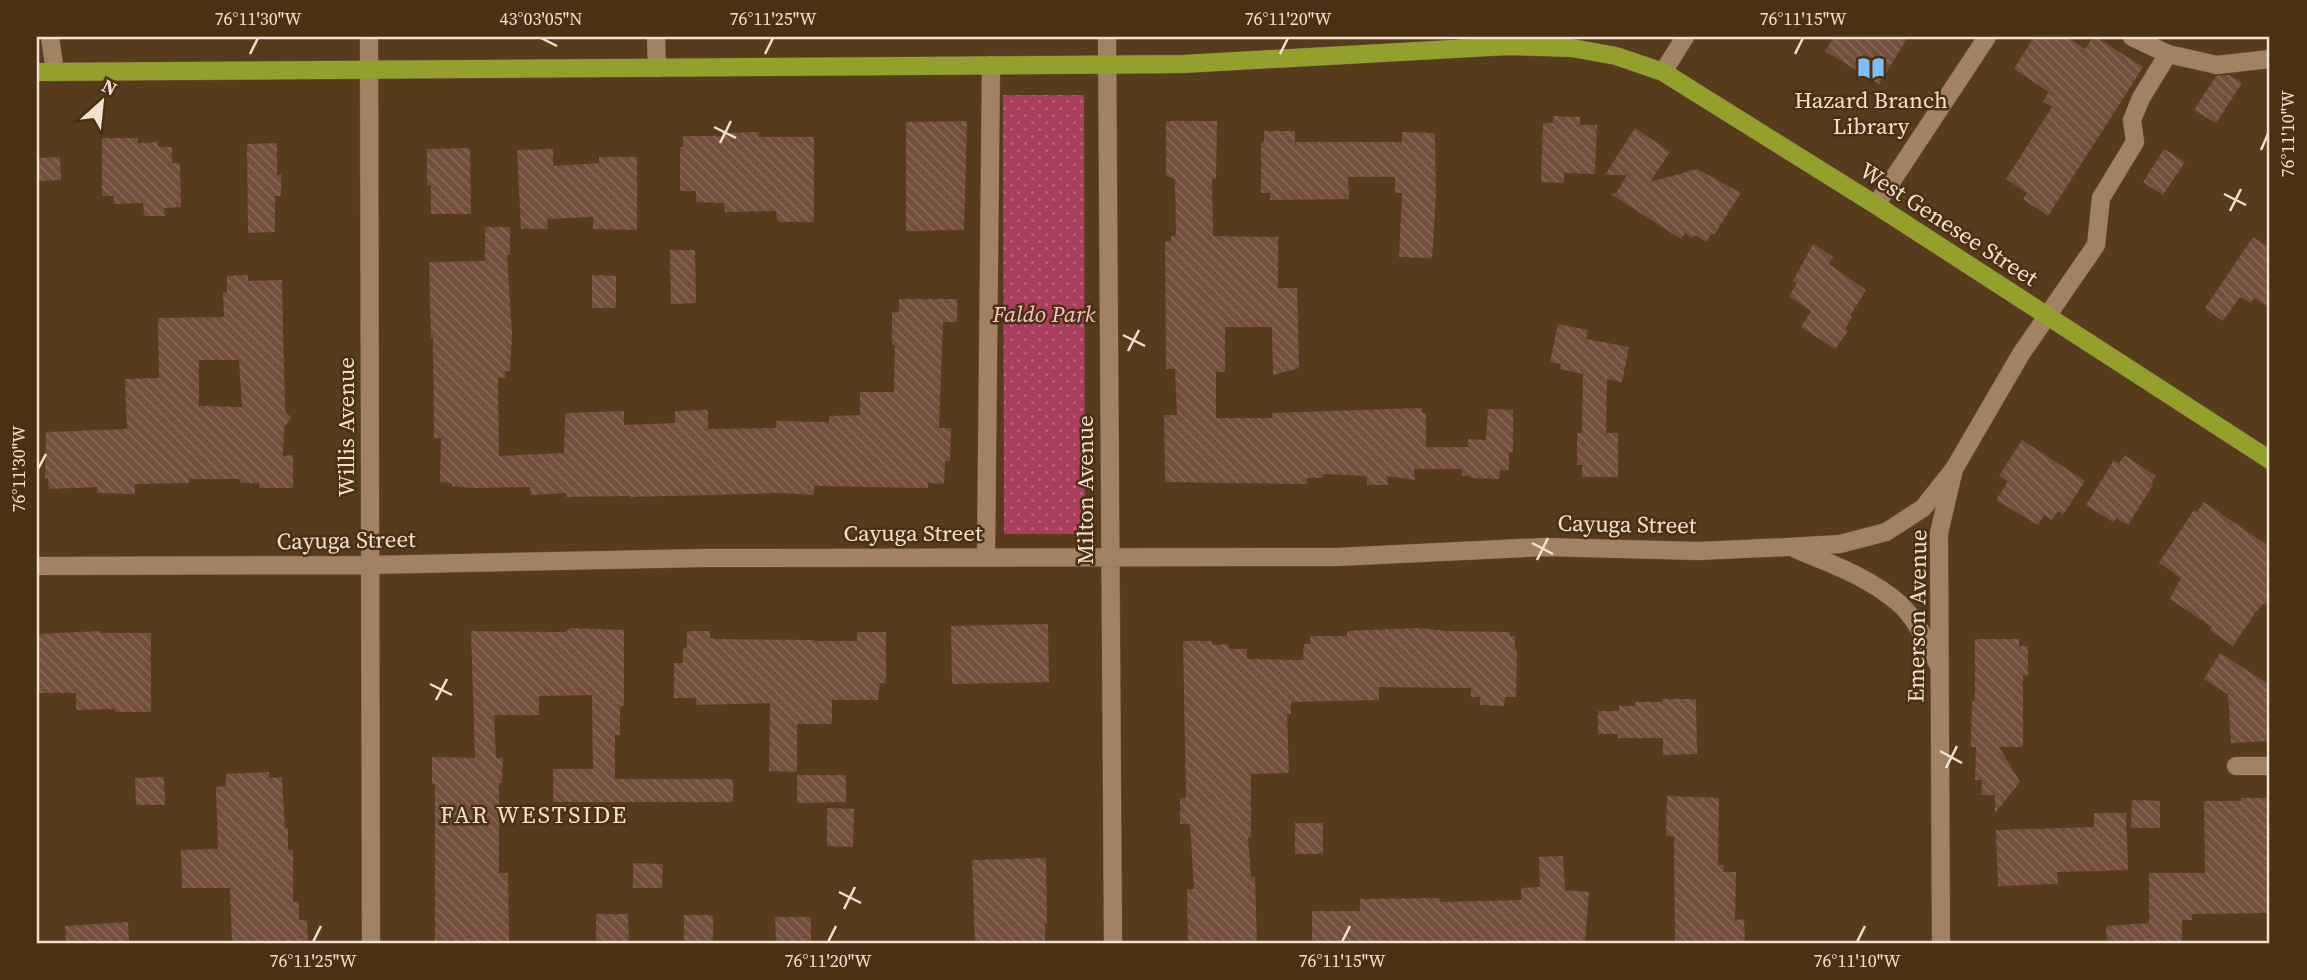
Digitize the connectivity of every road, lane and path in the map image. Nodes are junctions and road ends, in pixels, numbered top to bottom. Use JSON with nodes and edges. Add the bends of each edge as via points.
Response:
{"nodes":[{"id":1,"x":50,"y":37,"type":"edge"},
{"id":2,"x":369,"y":37,"type":"edge"},
{"id":3,"x":656,"y":37,"type":"edge"},
{"id":4,"x":1107,"y":37,"type":"edge"},
{"id":5,"x":1685,"y":37,"type":"edge"},
{"id":6,"x":1987,"y":37,"type":"edge"},
{"id":7,"x":2132,"y":37,"type":"edge"},
{"id":8,"x":2168,"y":54,"type":"junction"},
{"id":9,"x":2270,"y":59,"type":"edge"},
{"id":10,"x":1107,"y":64,"type":"junction"},
{"id":11,"x":991,"y":65,"type":"junction"},
{"id":12,"x":657,"y":68,"type":"junction"},
{"id":13,"x":370,"y":69,"type":"junction"},
{"id":14,"x":46,"y":72,"type":"edge"},
{"id":15,"x":1663,"y":72,"type":"junction"},
{"id":16,"x":1876,"y":205,"type":"junction"},
{"id":17,"x":2045,"y":316,"type":"junction"},
{"id":18,"x":2270,"y":460,"type":"edge"},
{"id":19,"x":1954,"y":469,"type":"junction"},
{"id":20,"x":1788,"y":547,"type":"junction"},
{"id":21,"x":986,"y":557,"type":"junction"},
{"id":22,"x":1110,"y":557,"type":"junction"},
{"id":23,"x":370,"y":565,"type":"junction"},
{"id":24,"x":37,"y":566,"type":"edge"},
{"id":25,"x":1939,"y":668,"type":"junction"},
{"id":26,"x":2236,"y":766,"type":"dead end"},
{"id":27,"x":2270,"y":766,"type":"edge"},
{"id":28,"x":371,"y":943,"type":"edge"},
{"id":29,"x":1113,"y":943,"type":"edge"},
{"id":30,"x":1941,"y":943,"type":"edge"}],
"edges":[{"from":1,"to":14,"type":"street"},
{"from":2,"to":13,"type":"street","name":"Willis Avenue"},
{"from":3,"to":12,"type":"street"},
{"from":4,"to":10,"type":"street","name":"Milton Avenue"},
{"from":5,"to":15,"type":"street"},
{"from":6,"to":16,"type":"street"},
{"from":7,"to":8,"type":"street"},
{"from":8,"to":9,"type":"street","via":[[2217,65]]},
{"from":8,"to":17,"type":"street","name":"Emerson Avenue","via":[[2132,120],[2136,142],[2101,198],[2096,245]]},
{"from":10,"to":11,"type":"main road","name":"West Genesee Street"},
{"from":10,"to":15,"type":"main road","name":"West Genesee Street","via":[[1507,46],[1572,48]]},
{"from":10,"to":22,"type":"street","name":"Milton Avenue"},
{"from":11,"to":12,"type":"main road","name":"West Genesee Street"},
{"from":11,"to":21,"type":"street"},
{"from":12,"to":13,"type":"main road","name":"West Genesee Street"},
{"from":13,"to":14,"type":"main road","name":"West Genesee Street"},
{"from":13,"to":23,"type":"street","name":"Willis Avenue"},
{"from":15,"to":16,"type":"main road","name":"West Genesee Street"},
{"from":16,"to":17,"type":"main road","name":"West Genesee Street"},
{"from":17,"to":18,"type":"main road","name":"West Genesee Street"},
{"from":17,"to":19,"type":"street","name":"Emerson Avenue"},
{"from":19,"to":20,"type":"street","name":"Cayuga Street","via":[[1923,508],[1886,532],[1840,544]]},
{"from":19,"to":25,"type":"street","name":"Emerson Avenue","via":[[1939,533]]},
{"from":20,"to":22,"type":"street","name":"Cayuga Street","via":[[1699,551],[1544,547],[1337,557]]},
{"from":20,"to":25,"type":"street","name":"Cayuga Street","via":[[1860,576],[1901,606],[1917,625]]},
{"from":21,"to":22,"type":"street","name":"Cayuga Street"},
{"from":21,"to":23,"type":"street","name":"Cayuga Street"},
{"from":22,"to":29,"type":"street","name":"Milton Avenue"},
{"from":23,"to":24,"type":"street","name":"Cayuga Street"},
{"from":23,"to":28,"type":"street","name":"Willis Avenue"},
{"from":25,"to":30,"type":"street","name":"Emerson Avenue"},
{"from":26,"to":27,"type":"street"}]}
